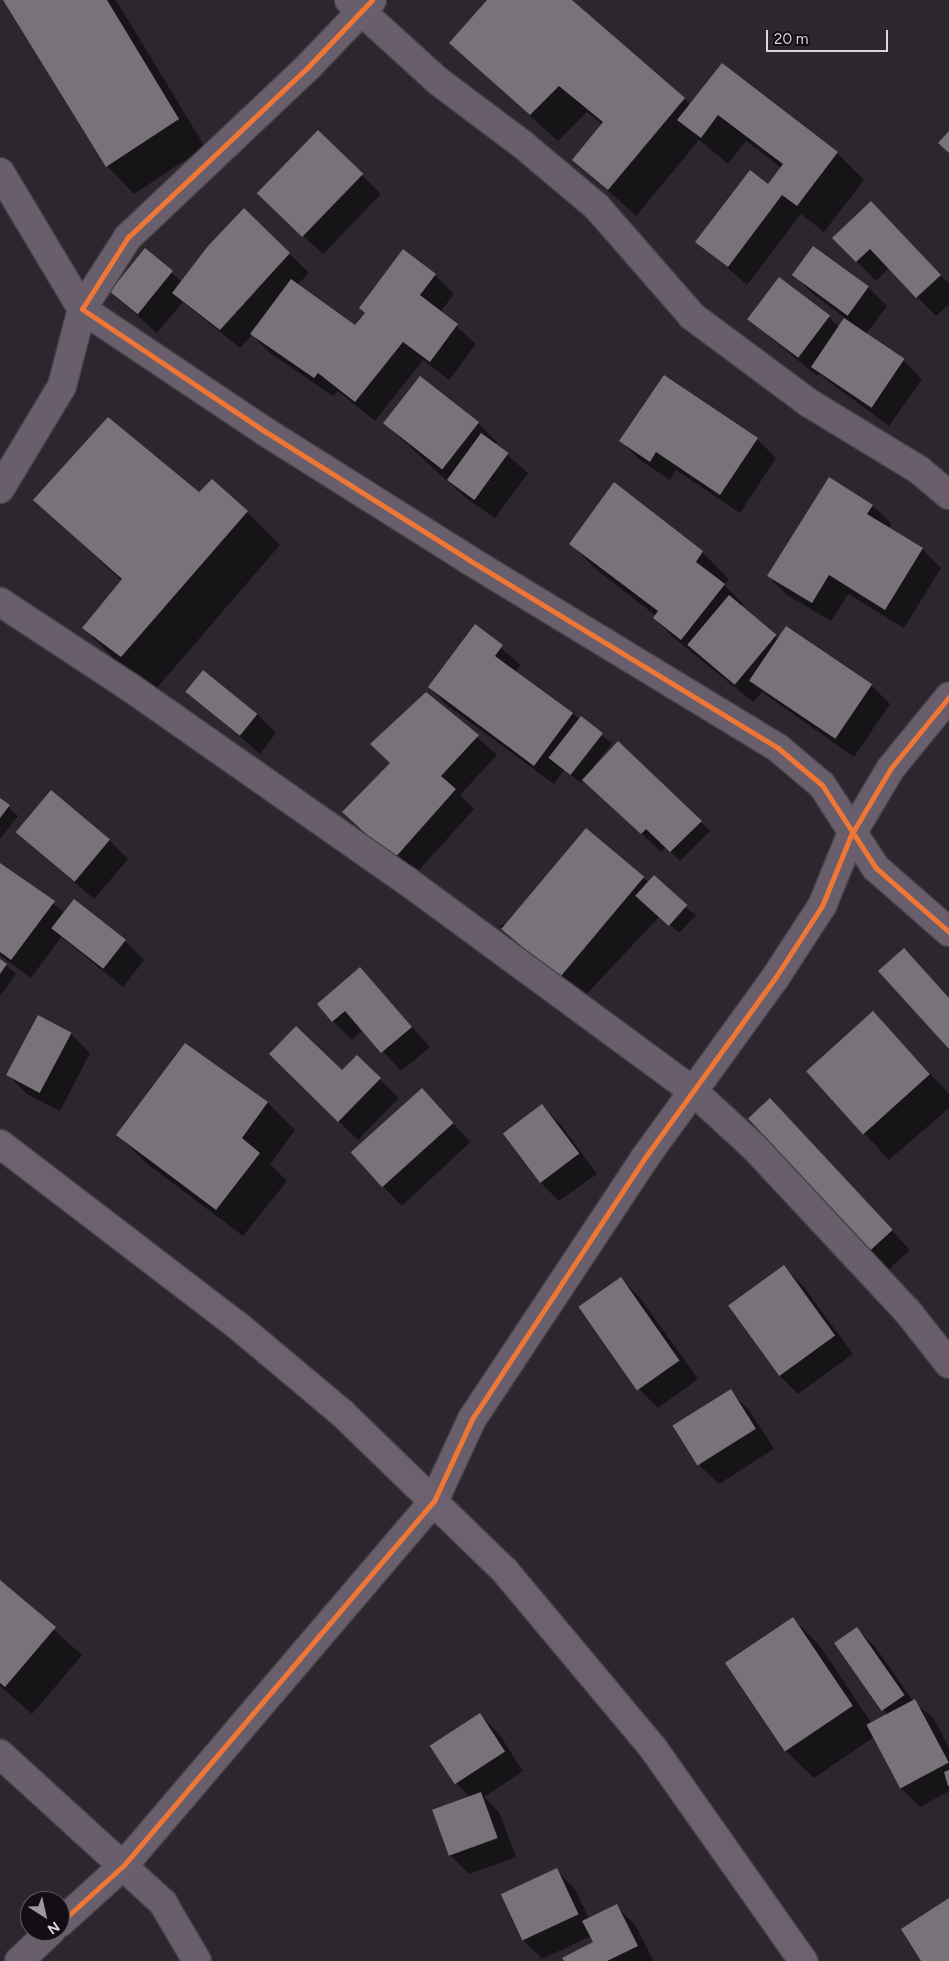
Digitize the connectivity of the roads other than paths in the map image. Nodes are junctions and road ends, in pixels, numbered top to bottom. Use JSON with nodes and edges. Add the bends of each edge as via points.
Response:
{"nodes":[{"id":1,"x":361,"y":4,"type":"edge"},
{"id":2,"x":0,"y":172,"type":"edge"},
{"id":3,"x":82,"y":309,"type":"junction"},
{"id":4,"x":0,"y":489,"type":"edge"},
{"id":5,"x":949,"y":495,"type":"edge"},
{"id":6,"x":0,"y":602,"type":"edge"},
{"id":7,"x":949,"y":697,"type":"edge"},
{"id":8,"x":852,"y":835,"type":"junction"},
{"id":9,"x":949,"y":932,"type":"edge"},
{"id":10,"x":692,"y":1090,"type":"junction"},
{"id":11,"x":0,"y":1144,"type":"edge"},
{"id":12,"x":949,"y":1364,"type":"edge"},
{"id":13,"x":434,"y":1501,"type":"junction"},
{"id":14,"x":0,"y":1754,"type":"edge"},
{"id":15,"x":124,"y":1865,"type":"junction"},
{"id":16,"x":70,"y":1914,"type":"edge"},
{"id":17,"x":40,"y":1941,"type":"edge"},
{"id":18,"x":18,"y":1961,"type":"edge"},
{"id":19,"x":197,"y":1961,"type":"edge"},
{"id":20,"x":803,"y":1961,"type":"edge"}],
"edges":[{"from":1,"to":3,"type":"street","via":[[308,67],[128,237]]},
{"from":1,"to":5,"type":"street","via":[[438,81],[522,144],[597,207],[692,316],[809,403],[918,470]]},
{"from":2,"to":3,"type":"street"},
{"from":3,"to":4,"type":"street","via":[[62,386]]},
{"from":3,"to":8,"type":"street","via":[[266,432],[778,748],[822,785]]},
{"from":6,"to":10,"type":"street","via":[[131,688],[407,881]]},
{"from":7,"to":8,"type":"street","via":[[891,768]]},
{"from":8,"to":9,"type":"street","via":[[876,868]]},
{"from":8,"to":10,"type":"street","via":[[822,906],[775,978]]},
{"from":10,"to":12,"type":"street","via":[[755,1148],[908,1312]]},
{"from":10,"to":13,"type":"street","via":[[472,1419]]},
{"from":11,"to":13,"type":"main road","via":[[237,1325],[342,1413]]},
{"from":13,"to":15,"type":"street"},
{"from":13,"to":20,"type":"main road","via":[[505,1571],[653,1748]]},
{"from":14,"to":15,"type":"street"},
{"from":15,"to":16,"type":"street"},
{"from":15,"to":19,"type":"street","via":[[163,1903]]},
{"from":17,"to":18,"type":"street"}]}
